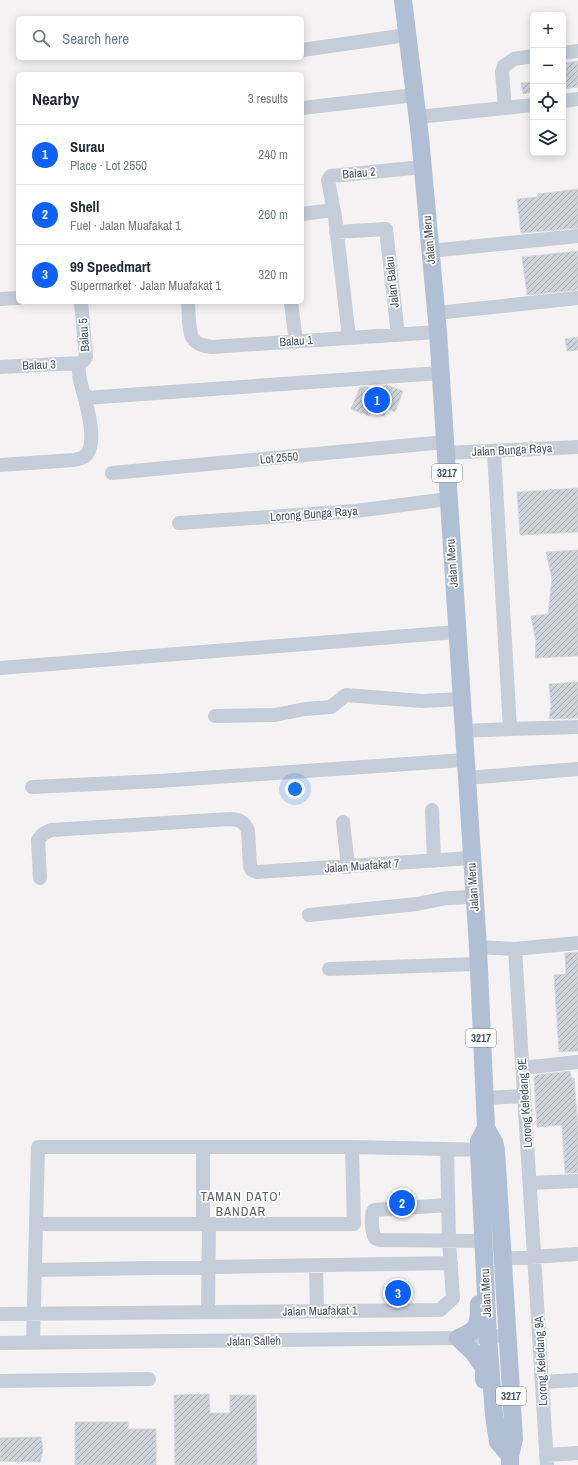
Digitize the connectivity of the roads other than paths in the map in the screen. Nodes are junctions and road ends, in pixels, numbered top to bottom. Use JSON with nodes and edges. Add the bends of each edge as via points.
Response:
{"nodes":[{"id":1,"x":403,"y":0,"type":"edge"},
{"id":2,"x":407,"y":35,"type":"junction"},
{"id":3,"x":304,"y":50,"type":"edge"},
{"id":4,"x":578,"y":51,"type":"edge"},
{"id":5,"x":566,"y":52,"type":"edge"},
{"id":6,"x":530,"y":56,"type":"edge"},
{"id":7,"x":415,"y":95,"type":"junction"},
{"id":8,"x":578,"y":99,"type":"edge"},
{"id":9,"x":566,"y":101,"type":"edge"},
{"id":10,"x":530,"y":104,"type":"edge"},
{"id":11,"x":304,"y":108,"type":"edge"},
{"id":12,"x":505,"y":108,"type":"junction"},
{"id":13,"x":418,"y":117,"type":"junction"},
{"id":14,"x":423,"y":167,"type":"junction"},
{"id":15,"x":333,"y":210,"type":"junction"},
{"id":16,"x":304,"y":214,"type":"edge"},
{"id":17,"x":336,"y":232,"type":"junction"},
{"id":18,"x":578,"y":236,"type":"edge"},
{"id":19,"x":430,"y":251,"type":"junction"},
{"id":20,"x":16,"y":298,"type":"edge"},
{"id":21,"x":578,"y":298,"type":"edge"},
{"id":22,"x":0,"y":300,"type":"edge"},
{"id":23,"x":82,"y":304,"type":"edge"},
{"id":24,"x":188,"y":304,"type":"edge"},
{"id":25,"x":290,"y":304,"type":"edge"},
{"id":26,"x":436,"y":313,"type":"junction"},
{"id":27,"x":438,"y":332,"type":"junction"},
{"id":28,"x":398,"y":335,"type":"junction"},
{"id":29,"x":349,"y":337,"type":"junction"},
{"id":30,"x":296,"y":341,"type":"junction"},
{"id":31,"x":78,"y":363,"type":"junction"},
{"id":32,"x":0,"y":367,"type":"edge"},
{"id":33,"x":440,"y":373,"type":"junction"},
{"id":34,"x":85,"y":398,"type":"junction"},
{"id":35,"x":578,"y":446,"type":"edge"},
{"id":36,"x":445,"y":448,"type":"junction"},
{"id":37,"x":494,"y":451,"type":"junction"},
{"id":38,"x":0,"y":465,"type":"edge"},
{"id":39,"x":112,"y":473,"type":"dead end"},
{"id":40,"x":448,"y":499,"type":"junction"},
{"id":41,"x":179,"y":523,"type":"dead end"},
{"id":42,"x":457,"y":632,"type":"junction"},
{"id":43,"x":0,"y":668,"type":"edge"},
{"id":44,"x":461,"y":699,"type":"junction"},
{"id":45,"x":215,"y":716,"type":"dead end"},
{"id":46,"x":578,"y":727,"type":"edge"},
{"id":47,"x":510,"y":729,"type":"junction"},
{"id":48,"x":463,"y":731,"type":"junction"},
{"id":49,"x":465,"y":760,"type":"junction"},
{"id":50,"x":578,"y":769,"type":"edge"},
{"id":51,"x":466,"y":778,"type":"junction"},
{"id":52,"x":32,"y":787,"type":"dead end"},
{"id":53,"x":432,"y":810,"type":"dead end"},
{"id":54,"x":343,"y":822,"type":"dead end"},
{"id":55,"x":471,"y":858,"type":"junction"},
{"id":56,"x":434,"y":861,"type":"junction"},
{"id":57,"x":348,"y":867,"type":"junction"},
{"id":58,"x":40,"y":878,"type":"dead end"},
{"id":59,"x":474,"y":897,"type":"junction"},
{"id":60,"x":309,"y":915,"type":"dead end"},
{"id":61,"x":578,"y":943,"type":"edge"},
{"id":62,"x":515,"y":949,"type":"junction"},
{"id":63,"x":478,"y":956,"type":"junction"},
{"id":64,"x":329,"y":969,"type":"dead end"},
{"id":65,"x":578,"y":1062,"type":"edge"},
{"id":66,"x":522,"y":1068,"type":"junction"},
{"id":67,"x":524,"y":1096,"type":"junction"},
{"id":68,"x":484,"y":1098,"type":"junction"},
{"id":69,"x":203,"y":1147,"type":"junction"},
{"id":70,"x":352,"y":1147,"type":"junction"},
{"id":71,"x":447,"y":1150,"type":"junction"},
{"id":72,"x":487,"y":1151,"type":"junction"},
{"id":73,"x":578,"y":1181,"type":"edge"},
{"id":74,"x":530,"y":1183,"type":"junction"},
{"id":75,"x":448,"y":1205,"type":"junction"},
{"id":76,"x":37,"y":1224,"type":"junction"},
{"id":77,"x":206,"y":1224,"type":"junction"},
{"id":78,"x":450,"y":1241,"type":"junction"},
{"id":79,"x":483,"y":1241,"type":"junction"},
{"id":80,"x":578,"y":1254,"type":"edge"},
{"id":81,"x":535,"y":1257,"type":"junction"},
{"id":82,"x":502,"y":1259,"type":"junction"},
{"id":83,"x":484,"y":1262,"type":"junction"},
{"id":84,"x":450,"y":1263,"type":"junction"},
{"id":85,"x":316,"y":1266,"type":"junction"},
{"id":86,"x":209,"y":1268,"type":"junction"},
{"id":87,"x":35,"y":1270,"type":"junction"},
{"id":88,"x":317,"y":1311,"type":"junction"},
{"id":89,"x":208,"y":1312,"type":"junction"},
{"id":90,"x":0,"y":1314,"type":"edge"},
{"id":91,"x":34,"y":1314,"type":"junction"},
{"id":92,"x":507,"y":1336,"type":"junction"},
{"id":93,"x":488,"y":1337,"type":"junction"},
{"id":94,"x":458,"y":1338,"type":"junction"},
{"id":95,"x":0,"y":1343,"type":"edge"},
{"id":96,"x":33,"y":1344,"type":"junction"},
{"id":97,"x":149,"y":1379,"type":"dead end"},
{"id":98,"x":0,"y":1380,"type":"edge"},
{"id":99,"x":578,"y":1380,"type":"edge"},
{"id":100,"x":542,"y":1382,"type":"junction"},
{"id":101,"x":494,"y":1415,"type":"junction"},
{"id":102,"x":578,"y":1453,"type":"edge"},
{"id":103,"x":510,"y":1460,"type":"edge"},
{"id":104,"x":547,"y":1460,"type":"edge"}],
"edges":[{"from":1,"to":2,"type":"main road","name":"Jalan Meru","number":"3217"},
{"from":2,"to":3,"type":"street"},
{"from":2,"to":7,"type":"main road","name":"Jalan Meru","number":"3217"},
{"from":4,"to":5,"type":"street"},
{"from":6,"to":12,"type":"street","via":[[514,59],[504,66],[502,72]]},
{"from":7,"to":11,"type":"street"},
{"from":7,"to":13,"type":"main road","name":"Jalan Meru","number":"3217"},
{"from":8,"to":9,"type":"street"},
{"from":10,"to":12,"type":"street"},
{"from":12,"to":13,"type":"street"},
{"from":13,"to":14,"type":"main road","name":"Jalan Meru","number":"3217"},
{"from":14,"to":15,"type":"street","name":"Balau 2","via":[[331,176],[328,180]]},
{"from":14,"to":19,"type":"main road","name":"Jalan Meru","number":"3217"},
{"from":15,"to":16,"type":"street"},
{"from":15,"to":17,"type":"street","name":"Balau 2"},
{"from":17,"to":28,"type":"street","name":"Jalan Balau","via":[[386,229]]},
{"from":17,"to":29,"type":"street","name":"Balau 2"},
{"from":18,"to":19,"type":"street"},
{"from":19,"to":26,"type":"main road","name":"Jalan Meru","number":"3217"},
{"from":20,"to":22,"type":"street"},
{"from":21,"to":26,"type":"street"},
{"from":23,"to":31,"type":"street","name":"Balau 5","via":[[86,357]]},
{"from":24,"to":30,"type":"street","name":"Balau 1","via":[[191,334],[194,340],[203,345],[212,347]]},
{"from":25,"to":30,"type":"street"},
{"from":26,"to":27,"type":"main road","name":"Jalan Meru","number":"3217"},
{"from":27,"to":28,"type":"street","name":"Balau 1"},
{"from":27,"to":33,"type":"main road","name":"Jalan Meru","number":"3217"},
{"from":28,"to":29,"type":"street","name":"Balau 1"},
{"from":29,"to":30,"type":"street","name":"Balau 1"},
{"from":31,"to":32,"type":"street","name":"Balau 3"},
{"from":31,"to":34,"type":"street"},
{"from":33,"to":34,"type":"street"},
{"from":33,"to":36,"type":"main road","name":"Jalan Meru","number":"3217"},
{"from":34,"to":38,"type":"street","via":[[90,421],[90,447],[87,455],[80,459]]},
{"from":35,"to":37,"type":"street","name":"Jalan Bunga Raya"},
{"from":36,"to":37,"type":"street","name":"Jalan Bunga Raya"},
{"from":36,"to":39,"type":"street","name":"Lot 2550"},
{"from":36,"to":40,"type":"main road","name":"Jalan Meru","number":"3217"},
{"from":37,"to":47,"type":"street"},
{"from":40,"to":41,"type":"street","name":"Lorong Bunga Raya","via":[[356,511]]},
{"from":40,"to":42,"type":"main road","name":"Jalan Meru","number":"3217"},
{"from":42,"to":43,"type":"street"},
{"from":42,"to":44,"type":"main road","name":"Jalan Meru","number":"3217"},
{"from":44,"to":45,"type":"street","via":[[422,701],[346,695],[331,707],[275,715]]},
{"from":44,"to":48,"type":"main road","name":"Jalan Meru","number":"3217"},
{"from":46,"to":47,"type":"street"},
{"from":47,"to":48,"type":"street"},
{"from":48,"to":49,"type":"main road","name":"Jalan Meru","number":"3217"},
{"from":49,"to":51,"type":"main road","name":"Jalan Meru","number":"3217"},
{"from":49,"to":52,"type":"street"},
{"from":50,"to":51,"type":"street"},
{"from":51,"to":55,"type":"main road","name":"Jalan Meru","number":"3217"},
{"from":53,"to":56,"type":"street"},
{"from":54,"to":57,"type":"street"},
{"from":55,"to":56,"type":"street","name":"Jalan Muafakat 7"},
{"from":55,"to":59,"type":"main road","name":"Jalan Meru","number":"3217"},
{"from":56,"to":57,"type":"street","name":"Jalan Muafakat 7"},
{"from":57,"to":58,"type":"street","name":"Jalan Muafakat 7","via":[[264,872],[252,870],[247,826],[238,819],[230,819],[51,830],[38,840]]},
{"from":59,"to":60,"type":"street"},
{"from":59,"to":63,"type":"main road","name":"Jalan Meru","number":"3217"},
{"from":61,"to":62,"type":"street"},
{"from":62,"to":63,"type":"street"},
{"from":62,"to":66,"type":"street","name":"Lorong Keledang 9E"},
{"from":63,"to":64,"type":"street"},
{"from":63,"to":68,"type":"main road","name":"Jalan Meru","number":"3217"},
{"from":65,"to":66,"type":"street"},
{"from":66,"to":67,"type":"street","name":"Lorong Keledang 9E"},
{"from":67,"to":68,"type":"street"},
{"from":67,"to":74,"type":"street","name":"Lorong Keledang 9E"},
{"from":68,"to":72,"type":"main road","name":"Jalan Meru","number":"3217","via":[[486,1128],[494,1142]]},
{"from":69,"to":70,"type":"street"},
{"from":69,"to":76,"type":"street","via":[[38,1147]]},
{"from":69,"to":77,"type":"street"},
{"from":70,"to":71,"type":"street"},
{"from":70,"to":77,"type":"street","via":[[354,1224]]},
{"from":71,"to":72,"type":"street"},
{"from":71,"to":75,"type":"street","name":"Jalan Muafakat 1"},
{"from":72,"to":79,"type":"main road","name":"Jalan Meru","number":"3217"},
{"from":72,"to":82,"type":"main road","name":"Jalan Meru","number":"3217"},
{"from":73,"to":74,"type":"street"},
{"from":74,"to":81,"type":"street","name":"Lorong Keledang 9E"},
{"from":75,"to":78,"type":"street","name":"Jalan Muafakat 1"},
{"from":75,"to":78,"type":"street","via":[[374,1210],[373,1234],[379,1240]]},
{"from":76,"to":77,"type":"street"},
{"from":76,"to":87,"type":"street"},
{"from":77,"to":86,"type":"street"},
{"from":78,"to":79,"type":"street"},
{"from":78,"to":84,"type":"street","name":"Jalan Muafakat 1"},
{"from":79,"to":83,"type":"main road","name":"Jalan Meru","number":"3217"},
{"from":80,"to":81,"type":"street"},
{"from":81,"to":82,"type":"street"},
{"from":81,"to":100,"type":"street","name":"Lorong Keledang 9A"},
{"from":82,"to":92,"type":"main road","name":"Jalan Meru","number":"3217"},
{"from":83,"to":93,"type":"main road","name":"Jalan Meru","number":"3217"},
{"from":83,"to":94,"type":"main road","via":[[479,1279],[479,1320],[472,1332]]},
{"from":84,"to":85,"type":"street"},
{"from":84,"to":88,"type":"street","name":"Jalan Muafakat 1","via":[[453,1298],[440,1310]]},
{"from":85,"to":86,"type":"street"},
{"from":85,"to":88,"type":"street"},
{"from":86,"to":87,"type":"street"},
{"from":86,"to":89,"type":"street"},
{"from":87,"to":91,"type":"street"},
{"from":88,"to":89,"type":"street","name":"Jalan Muafakat 1"},
{"from":89,"to":91,"type":"street","name":"Jalan Muafakat 1"},
{"from":90,"to":91,"type":"street","name":"Jalan Muafakat 1"},
{"from":91,"to":96,"type":"street"},
{"from":92,"to":93,"type":"street","name":"Jalan Salleh"},
{"from":92,"to":103,"type":"main road","name":"Jalan Meru","number":"3217","via":[[514,1439]]},
{"from":93,"to":94,"type":"street","name":"Jalan Salleh"},
{"from":93,"to":101,"type":"main road","name":"Jalan Meru","number":"3217"},
{"from":94,"to":96,"type":"street","name":"Jalan Salleh"},
{"from":94,"to":101,"type":"main road","via":[[473,1352],[484,1368],[485,1393]]},
{"from":95,"to":96,"type":"street","name":"Jalan Salleh"},
{"from":97,"to":98,"type":"street"},
{"from":99,"to":100,"type":"street"},
{"from":100,"to":104,"type":"street","name":"Lorong Keledang 9A"},
{"from":101,"to":103,"type":"main road","name":"Jalan Meru","number":"3217","via":[[498,1442]]},
{"from":102,"to":104,"type":"street"}]}
